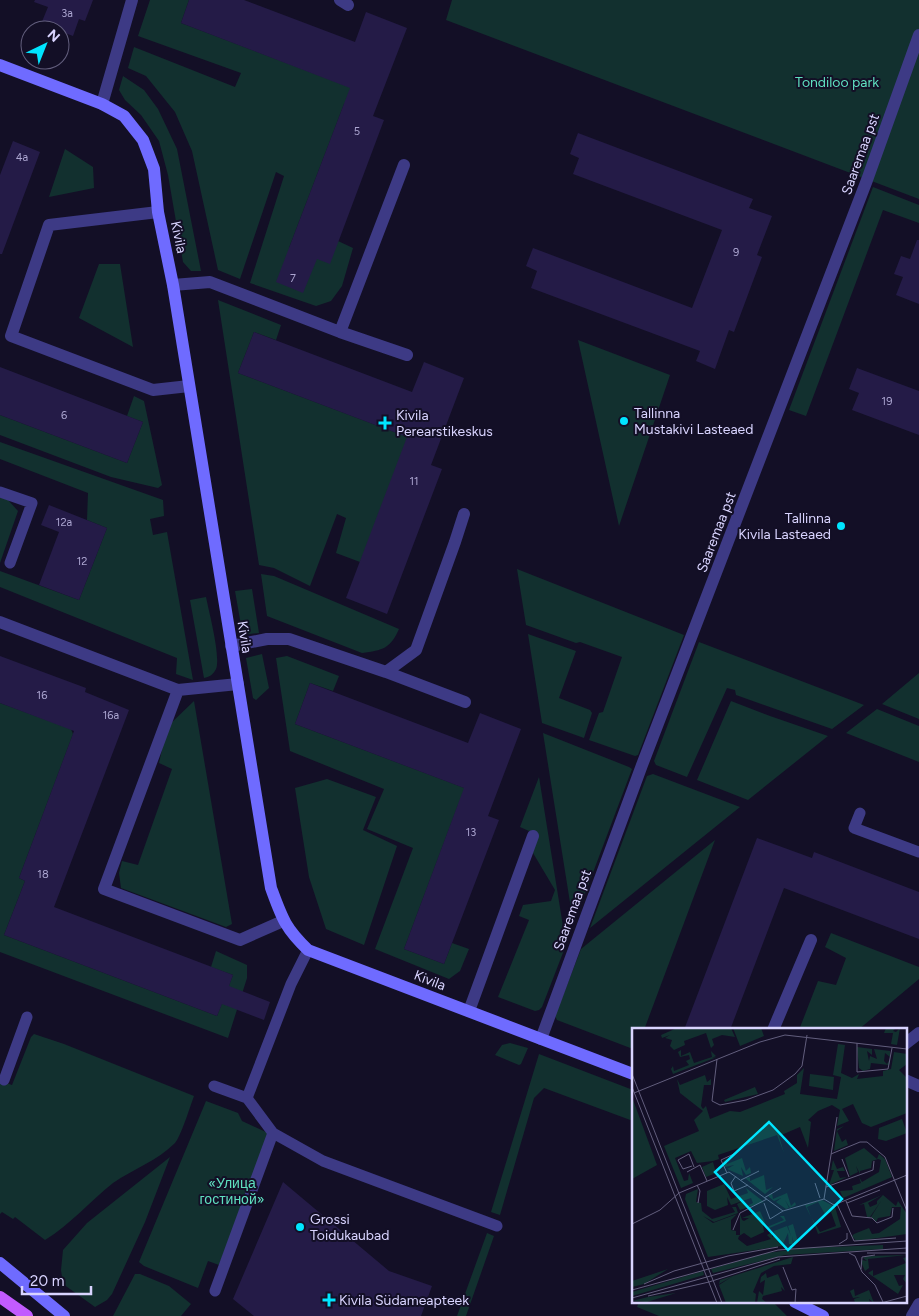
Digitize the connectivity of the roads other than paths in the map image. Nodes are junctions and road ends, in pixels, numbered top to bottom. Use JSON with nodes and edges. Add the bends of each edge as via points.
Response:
{"nodes":[{"id":1,"x":132,"y":0,"type":"edge"},
{"id":2,"x":919,"y":35,"type":"edge"},
{"id":3,"x":0,"y":65,"type":"edge"},
{"id":4,"x":102,"y":104,"type":"junction"},
{"id":5,"x":404,"y":165,"type":"dead end"},
{"id":6,"x":158,"y":212,"type":"junction"},
{"id":7,"x":174,"y":285,"type":"junction"},
{"id":8,"x":340,"y":332,"type":"junction"},
{"id":9,"x":407,"y":355,"type":"dead end"},
{"id":10,"x":189,"y":386,"type":"junction"},
{"id":11,"x":0,"y":492,"type":"edge"},
{"id":12,"x":464,"y":514,"type":"dead end"},
{"id":13,"x":10,"y":563,"type":"dead end"},
{"id":14,"x":0,"y":622,"type":"edge"},
{"id":15,"x":232,"y":646,"type":"junction"},
{"id":16,"x":386,"y":672,"type":"junction"},
{"id":17,"x":238,"y":684,"type":"junction"},
{"id":18,"x":178,"y":690,"type":"junction"},
{"id":19,"x":465,"y":702,"type":"dead end"},
{"id":20,"x":860,"y":813,"type":"dead end"},
{"id":21,"x":534,"y":836,"type":"dead end"},
{"id":22,"x":919,"y":852,"type":"edge"},
{"id":23,"x":283,"y":921,"type":"junction"},
{"id":24,"x":811,"y":940,"type":"dead end"},
{"id":25,"x":308,"y":950,"type":"junction"},
{"id":26,"x":469,"y":1012,"type":"junction"},
{"id":27,"x":27,"y":1017,"type":"dead end"},
{"id":28,"x":774,"y":1028,"type":"edge"},
{"id":29,"x":919,"y":1034,"type":"edge"},
{"id":30,"x":541,"y":1039,"type":"junction"},
{"id":31,"x":906,"y":1043,"type":"edge"},
{"id":32,"x":632,"y":1074,"type":"edge"},
{"id":33,"x":4,"y":1080,"type":"dead end"},
{"id":34,"x":906,"y":1080,"type":"edge"},
{"id":35,"x":214,"y":1086,"type":"dead end"},
{"id":36,"x":919,"y":1086,"type":"edge"},
{"id":37,"x":247,"y":1098,"type":"junction"},
{"id":38,"x":273,"y":1133,"type":"junction"},
{"id":39,"x":497,"y":1226,"type":"dead end"},
{"id":40,"x":0,"y":1263,"type":"edge"},
{"id":41,"x":215,"y":1291,"type":"dead end"},
{"id":42,"x":0,"y":1297,"type":"edge"},
{"id":43,"x":799,"y":1304,"type":"edge"},
{"id":44,"x":919,"y":1304,"type":"edge"},
{"id":45,"x":27,"y":1316,"type":"edge"},
{"id":46,"x":64,"y":1316,"type":"edge"},
{"id":47,"x":823,"y":1316,"type":"edge"},
{"id":48,"x":912,"y":1316,"type":"edge"}],
"edges":[{"from":1,"to":4,"type":"street"},
{"from":2,"to":30,"type":"street","name":"Saaremaa pst"},
{"from":3,"to":4,"type":"street","name":"Kivila"},
{"from":4,"to":6,"type":"street","name":"Kivila","via":[[124,116],[144,140],[154,169]]},
{"from":5,"to":8,"type":"street"},
{"from":6,"to":7,"type":"street","name":"Kivila"},
{"from":6,"to":10,"type":"street","via":[[49,225],[11,336],[153,390]]},
{"from":7,"to":8,"type":"street","via":[[210,282]]},
{"from":7,"to":10,"type":"street","name":"Kivila"},
{"from":8,"to":9,"type":"street"},
{"from":10,"to":15,"type":"street","name":"Kivila"},
{"from":11,"to":13,"type":"lane","via":[[32,503]]},
{"from":12,"to":16,"type":"street","via":[[416,650]]},
{"from":14,"to":18,"type":"street"},
{"from":15,"to":16,"type":"street","via":[[267,639],[288,639]]},
{"from":15,"to":17,"type":"street","name":"Kivila"},
{"from":16,"to":19,"type":"street"},
{"from":17,"to":18,"type":"street"},
{"from":17,"to":23,"type":"street","name":"Kivila","via":[[271,888]]},
{"from":18,"to":23,"type":"street","via":[[104,889],[240,940]]},
{"from":20,"to":22,"type":"lane","via":[[854,828]]},
{"from":21,"to":26,"type":"street"},
{"from":23,"to":25,"type":"street","name":"Kivila"},
{"from":24,"to":28,"type":"street"},
{"from":25,"to":26,"type":"street","name":"Kivila"},
{"from":25,"to":37,"type":"lane","via":[[291,984]]},
{"from":26,"to":30,"type":"street","name":"Kivila"},
{"from":27,"to":33,"type":"lane"},
{"from":29,"to":31,"type":"street"},
{"from":30,"to":32,"type":"street","name":"Kivila"},
{"from":34,"to":36,"type":"street"},
{"from":35,"to":37,"type":"lane"},
{"from":37,"to":38,"type":"lane"},
{"from":38,"to":39,"type":"lane","via":[[323,1162]]},
{"from":38,"to":41,"type":"lane"},
{"from":40,"to":46,"type":"street"},
{"from":42,"to":45,"type":"main road"},
{"from":43,"to":47,"type":"street"},
{"from":44,"to":48,"type":"street"}]}
